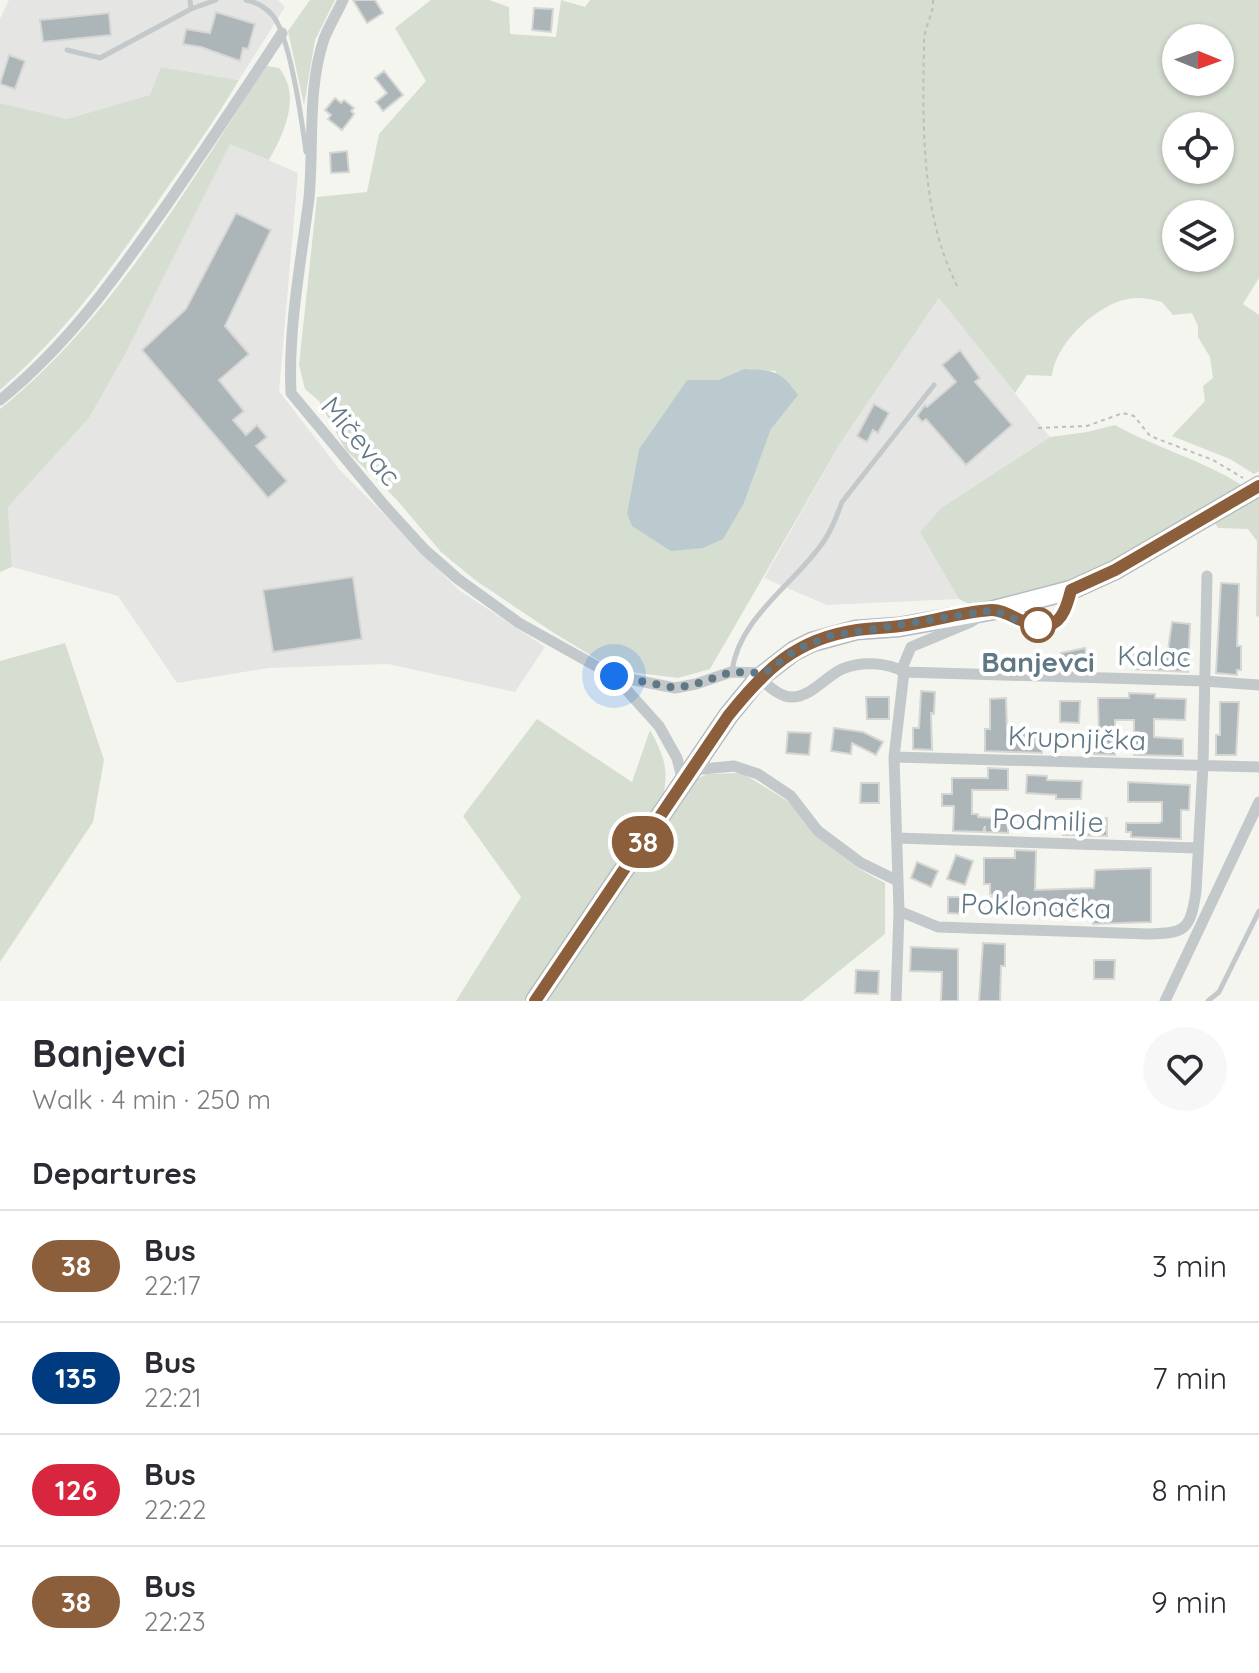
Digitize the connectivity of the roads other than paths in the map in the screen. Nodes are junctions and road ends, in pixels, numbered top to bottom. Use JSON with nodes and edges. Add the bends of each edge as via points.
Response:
{"nodes":[{"id":1,"x":190,"y":0,"type":"edge"},
{"id":2,"x":216,"y":0,"type":"edge"},
{"id":3,"x":246,"y":0,"type":"edge"},
{"id":4,"x":343,"y":0,"type":"edge"},
{"id":5,"x":191,"y":9,"type":"junction"},
{"id":6,"x":282,"y":33,"type":"junction"},
{"id":7,"x":67,"y":50,"type":"dead end"},
{"id":8,"x":310,"y":181,"type":"junction"},
{"id":9,"x":934,"y":385,"type":"dead end"},
{"id":10,"x":0,"y":400,"type":"edge"},
{"id":11,"x":1255,"y":484,"type":"edge"},
{"id":12,"x":1207,"y":576,"type":"dead end"},
{"id":13,"x":1071,"y":590,"type":"junction"},
{"id":14,"x":990,"y":610,"type":"junction"},
{"id":15,"x":731,"y":672,"type":"junction"},
{"id":16,"x":902,"y":672,"type":"junction"},
{"id":17,"x":614,"y":676,"type":"junction"},
{"id":18,"x":762,"y":676,"type":"junction"},
{"id":19,"x":1204,"y":681,"type":"junction"},
{"id":20,"x":1259,"y":685,"type":"edge"},
{"id":21,"x":894,"y":757,"type":"junction"},
{"id":22,"x":1203,"y":765,"type":"junction"},
{"id":23,"x":1259,"y":767,"type":"edge"},
{"id":24,"x":688,"y":776,"type":"junction"},
{"id":25,"x":1259,"y":802,"type":"edge"},
{"id":26,"x":897,"y":838,"type":"junction"},
{"id":27,"x":1197,"y":848,"type":"junction"},
{"id":28,"x":898,"y":881,"type":"junction"},
{"id":29,"x":899,"y":911,"type":"junction"},
{"id":30,"x":1259,"y":911,"type":"edge"},
{"id":31,"x":535,"y":1001,"type":"edge"},
{"id":32,"x":896,"y":1001,"type":"edge"},
{"id":33,"x":1165,"y":1001,"type":"edge"},
{"id":34,"x":1208,"y":1001,"type":"edge"}],
"edges":[{"from":1,"to":5,"type":"lane"},
{"from":2,"to":5,"type":"lane"},
{"from":3,"to":6,"type":"lane","via":[[273,16]]},
{"from":4,"to":8,"type":"street","name":"Mičevac","via":[[324,38],[319,62]]},
{"from":5,"to":7,"type":"lane","via":[[100,58]]},
{"from":6,"to":8,"type":"lane","via":[[298,96]]},
{"from":6,"to":10,"type":"street","via":[[97,304]]},
{"from":8,"to":17,"type":"street","name":"Mičevac","via":[[292,328],[291,393],[384,505],[458,579],[519,623]]},
{"from":9,"to":15,"type":"lane","via":[[842,502],[823,543],[754,621]]},
{"from":11,"to":13,"type":"main road","via":[[1115,570]]},
{"from":12,"to":19,"type":"street"},
{"from":13,"to":14,"type":"main road"},
{"from":13,"to":14,"type":"street","via":[[1062,614],[1047,626]]},
{"from":14,"to":16,"type":"street","via":[[911,647]]},
{"from":14,"to":18,"type":"main road","via":[[829,636],[794,651]]},
{"from":15,"to":17,"type":"street","via":[[675,688]]},
{"from":15,"to":18,"type":"street"},
{"from":16,"to":18,"type":"street","name":"Kalac","via":[[882,664],[843,669],[789,697]]},
{"from":16,"to":19,"type":"street","name":"Kalac"},
{"from":16,"to":21,"type":"street"},
{"from":17,"to":24,"type":"street","name":"Mičevac","via":[[659,726]]},
{"from":18,"to":24,"type":"main road"},
{"from":19,"to":20,"type":"street","name":"Kalac"},
{"from":19,"to":22,"type":"street"},
{"from":21,"to":22,"type":"street","name":"Krupnjička"},
{"from":21,"to":26,"type":"street"},
{"from":22,"to":23,"type":"street","name":"Krupnjička"},
{"from":22,"to":27,"type":"street"},
{"from":24,"to":28,"type":"street","via":[[734,766],[758,774],[791,796],[818,831],[861,863]]},
{"from":24,"to":31,"type":"main road"},
{"from":25,"to":33,"type":"street"},
{"from":26,"to":27,"type":"street","name":"Podmilje"},
{"from":26,"to":28,"type":"street"},
{"from":27,"to":29,"type":"street","name":"Poklonačka","via":[[1193,911],[1187,925],[1175,933],[938,927]]},
{"from":28,"to":29,"type":"street"},
{"from":29,"to":32,"type":"street"},
{"from":30,"to":34,"type":"lane","via":[[1219,992]]}]}
